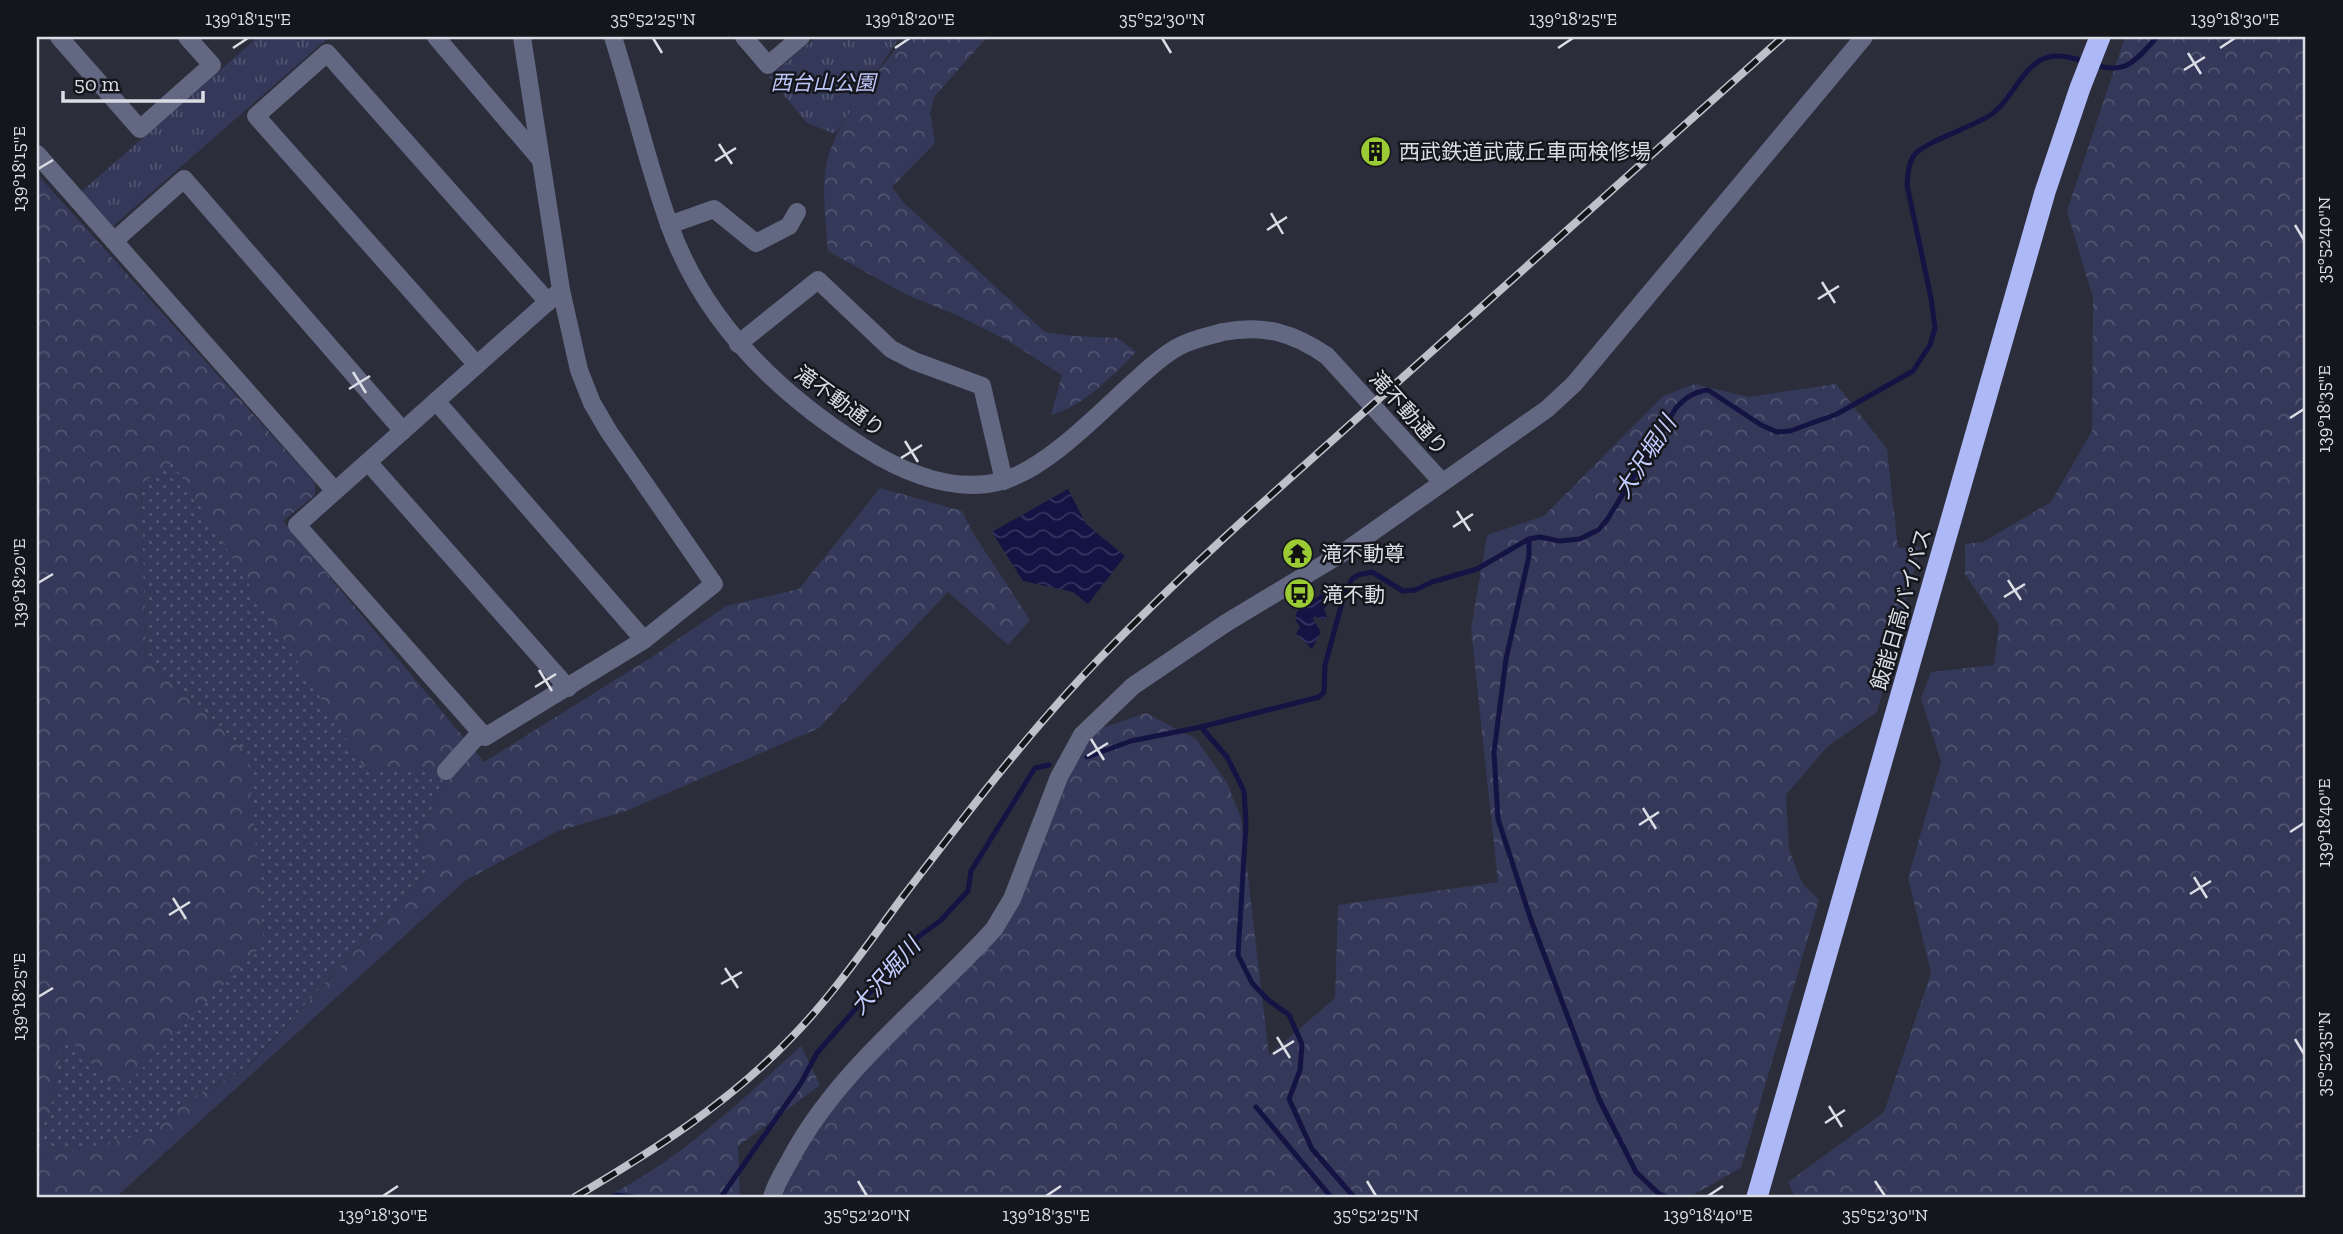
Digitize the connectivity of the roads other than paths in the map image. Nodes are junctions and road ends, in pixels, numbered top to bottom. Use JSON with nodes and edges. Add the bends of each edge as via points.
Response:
{"nodes":[{"id":1,"x":59,"y":37,"type":"edge"},
{"id":2,"x":187,"y":37,"type":"edge"},
{"id":3,"x":436,"y":37,"type":"edge"},
{"id":4,"x":522,"y":37,"type":"edge"},
{"id":5,"x":613,"y":37,"type":"edge"},
{"id":6,"x":744,"y":37,"type":"edge"},
{"id":7,"x":801,"y":37,"type":"edge"},
{"id":8,"x":1864,"y":37,"type":"edge"},
{"id":9,"x":2100,"y":37,"type":"edge"},
{"id":10,"x":37,"y":154,"type":"edge"},
{"id":11,"x":540,"y":159,"type":"junction"},
{"id":12,"x":797,"y":212,"type":"dead end"},
{"id":13,"x":669,"y":225,"type":"junction"},
{"id":14,"x":114,"y":241,"type":"junction"},
{"id":15,"x":554,"y":296,"type":"junction"},
{"id":16,"x":738,"y":344,"type":"junction"},
{"id":17,"x":477,"y":365,"type":"junction"},
{"id":18,"x":436,"y":401,"type":"junction"},
{"id":19,"x":403,"y":430,"type":"junction"},
{"id":20,"x":368,"y":462,"type":"junction"},
{"id":21,"x":1004,"y":481,"type":"junction"},
{"id":22,"x":1442,"y":482,"type":"junction"},
{"id":23,"x":335,"y":491,"type":"junction"},
{"id":24,"x":644,"y":640,"type":"junction"},
{"id":25,"x":568,"y":688,"type":"junction"},
{"id":26,"x":481,"y":732,"type":"junction"},
{"id":27,"x":446,"y":771,"type":"dead end"},
{"id":28,"x":772,"y":1197,"type":"edge"},
{"id":29,"x":1757,"y":1197,"type":"edge"}],
"edges":[{"from":1,"to":2,"type":"street","via":[[139,129],[212,65]]},
{"from":3,"to":11,"type":"street"},
{"from":4,"to":11,"type":"street"},
{"from":5,"to":13,"type":"street","name":"滝不動通り"},
{"from":6,"to":7,"type":"street","via":[[768,65]]},
{"from":8,"to":22,"type":"street","via":[[1574,384],[1547,409]]},
{"from":9,"to":29,"type":"highway","name":"飯能日高バイパス","via":[[2045,192]]},
{"from":10,"to":14,"type":"street"},
{"from":11,"to":15,"type":"street"},
{"from":12,"to":13,"type":"street","via":[[789,226],[756,243],[714,209]]},
{"from":13,"to":16,"type":"street","name":"滝不動通り","via":[[691,273]]},
{"from":14,"to":19,"type":"street","via":[[184,179]]},
{"from":14,"to":23,"type":"street"},
{"from":15,"to":17,"type":"street"},
{"from":15,"to":17,"type":"street","via":[[327,52],[256,116]]},
{"from":15,"to":24,"type":"street","via":[[593,404],[714,584]]},
{"from":16,"to":21,"type":"street","name":"滝不動通り","via":[[782,389],[884,461],[939,483]]},
{"from":16,"to":21,"type":"street","via":[[818,280],[891,349],[982,386]]},
{"from":17,"to":18,"type":"street"},
{"from":18,"to":19,"type":"street"},
{"from":18,"to":24,"type":"street"},
{"from":19,"to":20,"type":"street"},
{"from":20,"to":23,"type":"street"},
{"from":20,"to":25,"type":"street"},
{"from":21,"to":22,"type":"street","name":"滝不動通り","via":[[1058,450],[1177,347],[1203,337],[1260,328],[1306,342],[1327,356]]},
{"from":22,"to":28,"type":"street","via":[[1344,552],[1139,681],[1082,735],[1059,777],[1012,899],[994,929],[831,1097],[801,1139]]},
{"from":23,"to":26,"type":"street","via":[[297,525]]},
{"from":24,"to":25,"type":"street"},
{"from":25,"to":26,"type":"street","via":[[485,737]]},
{"from":26,"to":27,"type":"street"}]}
